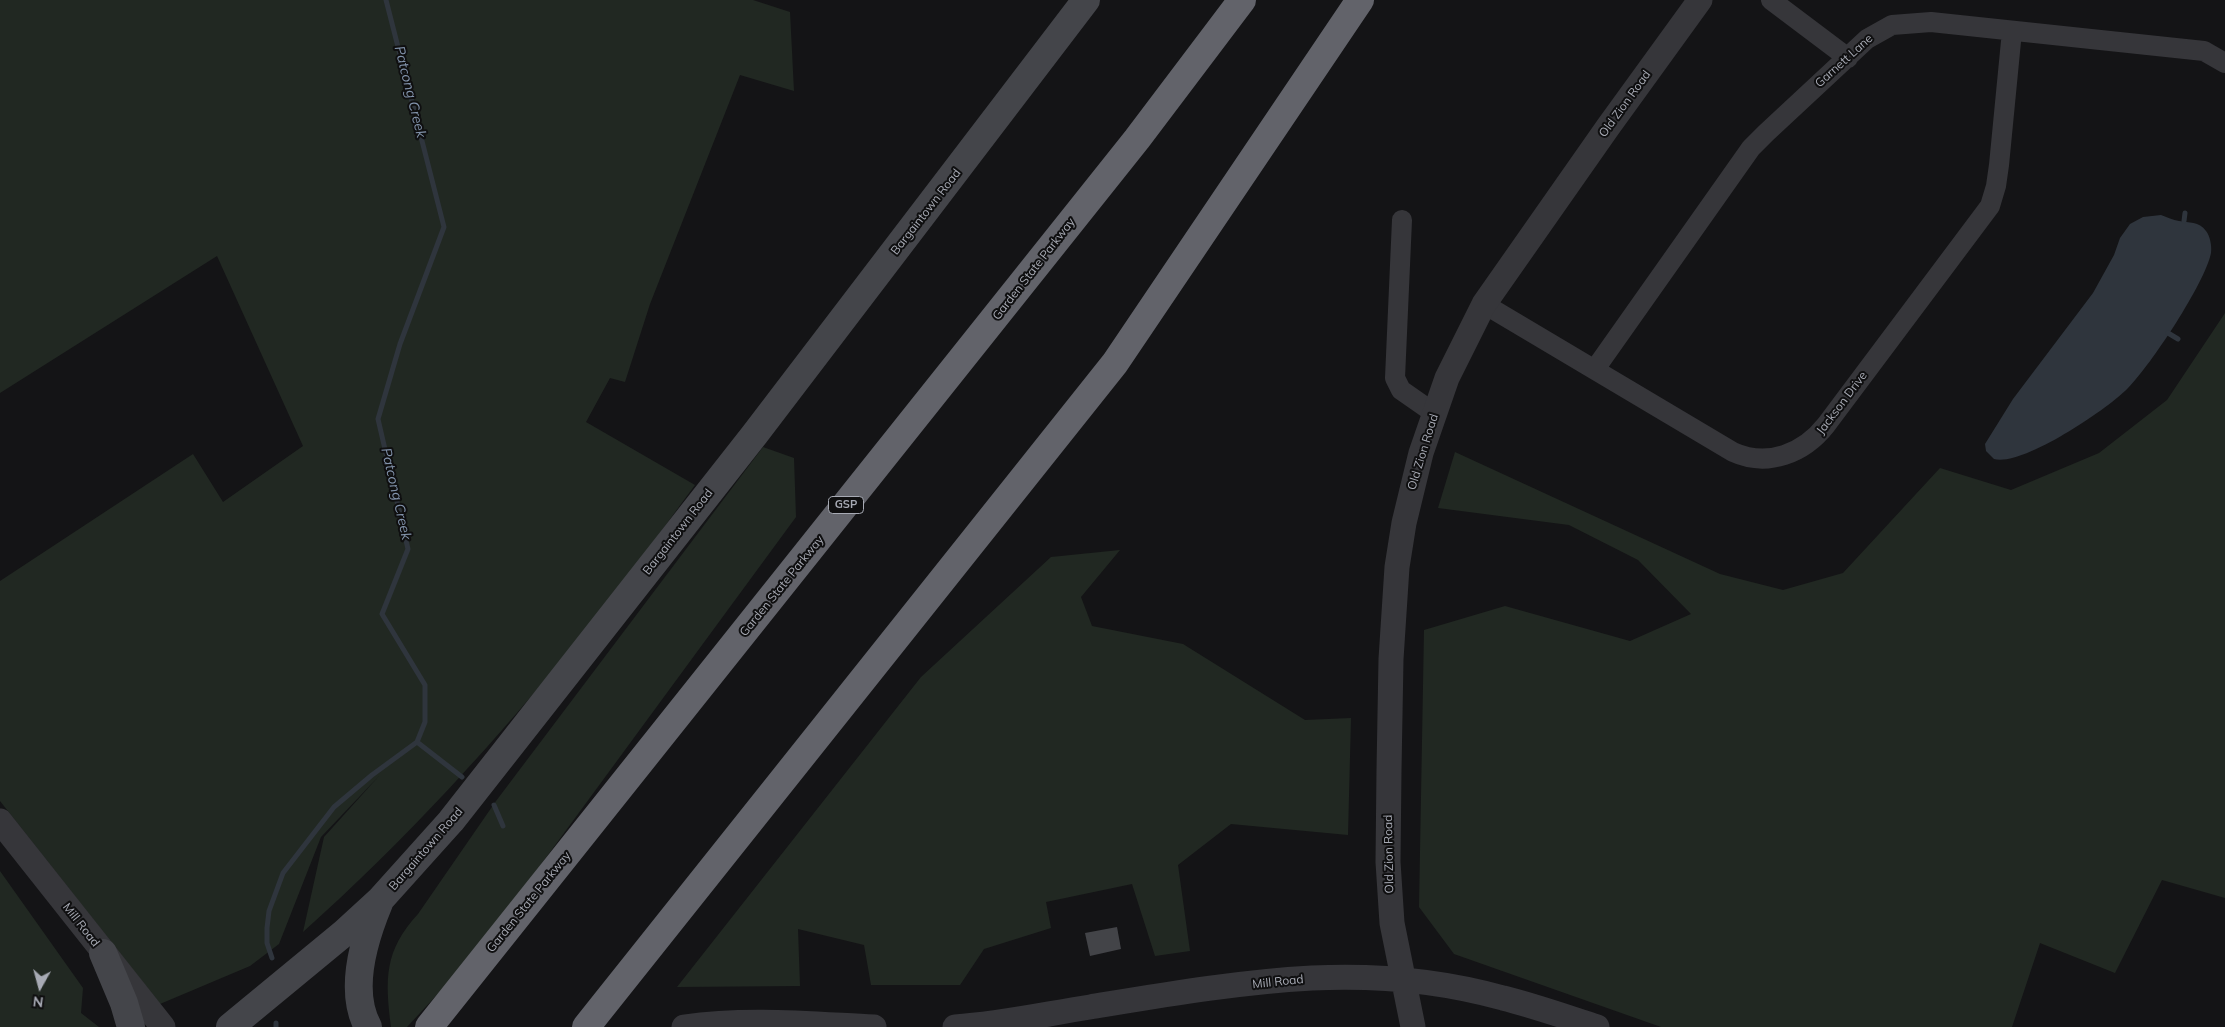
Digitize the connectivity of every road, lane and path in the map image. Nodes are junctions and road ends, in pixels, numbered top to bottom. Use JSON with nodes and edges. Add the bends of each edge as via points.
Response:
{"nodes":[{"id":1,"x":1086,"y":0,"type":"edge"},
{"id":2,"x":1242,"y":0,"type":"edge"},
{"id":3,"x":1360,"y":0,"type":"edge"},
{"id":4,"x":1700,"y":0,"type":"edge"},
{"id":5,"x":1771,"y":0,"type":"edge"},
{"id":6,"x":2012,"y":31,"type":"junction"},
{"id":7,"x":1848,"y":58,"type":"junction"},
{"id":8,"x":2225,"y":63,"type":"edge"},
{"id":9,"x":1402,"y":220,"type":"dead end"},
{"id":10,"x":1484,"y":304,"type":"junction"},
{"id":11,"x":1595,"y":369,"type":"junction"},
{"id":12,"x":1434,"y":414,"type":"junction"},
{"id":13,"x":0,"y":821,"type":"edge"},
{"id":14,"x":380,"y":900,"type":"junction"},
{"id":15,"x":103,"y":953,"type":"junction"},
{"id":16,"x":1403,"y":981,"type":"junction"},
{"id":17,"x":437,"y":1017,"type":"edge"},
{"id":18,"x":810,"y":1025,"type":"edge"},
{"id":19,"x":131,"y":1027,"type":"edge"},
{"id":20,"x":163,"y":1027,"type":"edge"},
{"id":21,"x":230,"y":1027,"type":"edge"},
{"id":22,"x":368,"y":1027,"type":"edge"},
{"id":23,"x":586,"y":1027,"type":"edge"},
{"id":24,"x":684,"y":1027,"type":"edge"},
{"id":25,"x":874,"y":1027,"type":"edge"},
{"id":26,"x":955,"y":1027,"type":"edge"},
{"id":27,"x":1413,"y":1027,"type":"edge"},
{"id":28,"x":1597,"y":1027,"type":"edge"}],
"edges":[{"from":1,"to":14,"type":"main road","name":"Bargaintown Road","via":[[761,426],[490,773],[427,850]]},
{"from":2,"to":17,"type":"highway","name":"Garden State Parkway","number":"GSP","via":[[1125,154]]},
{"from":3,"to":23,"type":"highway","via":[[1115,363]]},
{"from":4,"to":10,"type":"street","name":"Old Zion Road"},
{"from":5,"to":7,"type":"street"},
{"from":6,"to":7,"type":"street","name":"Garnett Lane","via":[[1931,22],[1901,23],[1873,35]]},
{"from":6,"to":8,"type":"street","name":"Garnett Lane","via":[[2204,51]]},
{"from":6,"to":11,"type":"street","name":"Jackson Drive","via":[[1998,172],[1990,206],[1809,444],[1773,458],[1740,456]]},
{"from":7,"to":11,"type":"street","name":"Garnett Lane","via":[[1752,148]]},
{"from":9,"to":12,"type":"street","via":[[1396,378],[1401,390]]},
{"from":10,"to":11,"type":"street","name":"Jackson Drive"},
{"from":10,"to":12,"type":"street","name":"Old Zion Road","via":[[1447,378]]},
{"from":12,"to":16,"type":"street","name":"Old Zion Road","via":[[1404,523],[1393,613],[1388,862],[1392,923]]},
{"from":13,"to":15,"type":"street","name":"Mill Road"},
{"from":14,"to":21,"type":"main road","name":"Bargaintown Road"},
{"from":14,"to":22,"type":"main road","via":[[368,934],[359,980],[361,1011]]},
{"from":15,"to":19,"type":"main road"},
{"from":15,"to":20,"type":"street","name":"Mill Road"},
{"from":16,"to":26,"type":"street","name":"Mill Road","via":[[1355,978],[1275,982],[1177,993],[1020,1020]]},
{"from":16,"to":27,"type":"street","name":"Old Zion Road"},
{"from":16,"to":28,"type":"street","name":"Mill Road","via":[[1502,997]]},
{"from":18,"to":24,"type":"street","via":[[723,1022]]},
{"from":18,"to":25,"type":"street"}]}
